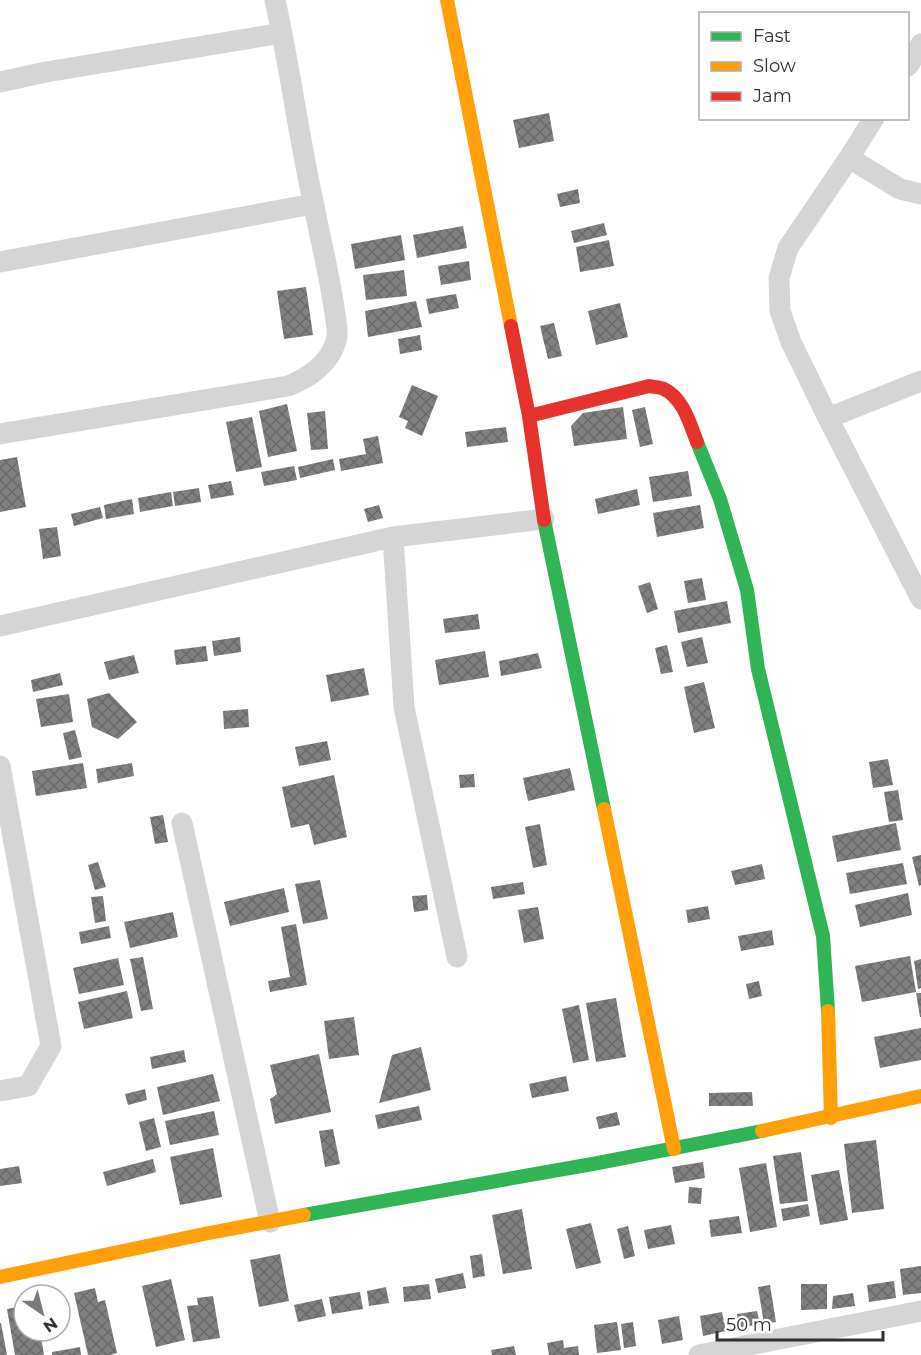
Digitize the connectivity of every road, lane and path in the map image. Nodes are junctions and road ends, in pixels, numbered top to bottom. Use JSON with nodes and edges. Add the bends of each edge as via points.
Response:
{"nodes":[{"id":1,"x":275,"y":0,"type":"edge"},
{"id":2,"x":447,"y":0,"type":"edge"},
{"id":3,"x":282,"y":33,"type":"junction"},
{"id":4,"x":921,"y":44,"type":"edge"},
{"id":5,"x":909,"y":64,"type":"edge"},
{"id":6,"x":0,"y":82,"type":"edge"},
{"id":7,"x":873,"y":120,"type":"edge"},
{"id":8,"x":849,"y":158,"type":"junction"},
{"id":9,"x":921,"y":194,"type":"edge"},
{"id":10,"x":313,"y":204,"type":"junction"},
{"id":11,"x":0,"y":262,"type":"edge"},
{"id":12,"x":921,"y":381,"type":"edge"},
{"id":13,"x":529,"y":416,"type":"junction"},
{"id":14,"x":828,"y":418,"type":"junction"},
{"id":15,"x":0,"y":434,"type":"edge"},
{"id":16,"x":544,"y":519,"type":"junction"},
{"id":17,"x":393,"y":537,"type":"junction"},
{"id":18,"x":916,"y":577,"type":"edge"},
{"id":19,"x":921,"y":599,"type":"edge"},
{"id":20,"x":0,"y":626,"type":"edge"},
{"id":21,"x":0,"y":766,"type":"edge"},
{"id":22,"x":3,"y":800,"type":"edge"},
{"id":23,"x":182,"y":823,"type":"dead end"},
{"id":24,"x":457,"y":957,"type":"dead end"},
{"id":25,"x":0,"y":1091,"type":"edge"},
{"id":26,"x":921,"y":1096,"type":"edge"},
{"id":27,"x":831,"y":1118,"type":"junction"},
{"id":28,"x":674,"y":1149,"type":"junction"},
{"id":29,"x":270,"y":1221,"type":"junction"},
{"id":30,"x":0,"y":1277,"type":"edge"},
{"id":31,"x":918,"y":1313,"type":"edge"},
{"id":32,"x":699,"y":1355,"type":"edge"}],
"edges":[{"from":1,"to":3,"type":"street"},
{"from":2,"to":13,"type":"street"},
{"from":3,"to":6,"type":"street"},
{"from":3,"to":10,"type":"street"},
{"from":4,"to":5,"type":"street"},
{"from":7,"to":8,"type":"street"},
{"from":8,"to":9,"type":"street","via":[[900,189]]},
{"from":8,"to":14,"type":"street","via":[[788,248],[779,278],[780,311]]},
{"from":10,"to":11,"type":"street"},
{"from":10,"to":15,"type":"street","via":[[332,292],[337,339],[328,358],[309,375],[288,386]]},
{"from":12,"to":14,"type":"street"},
{"from":13,"to":16,"type":"street"},
{"from":13,"to":27,"type":"street","via":[[649,386],[664,389],[685,411],[720,499],[747,590],[758,669],[823,936]]},
{"from":14,"to":18,"type":"street"},
{"from":16,"to":17,"type":"street"},
{"from":16,"to":28,"type":"street"},
{"from":17,"to":20,"type":"street"},
{"from":17,"to":24,"type":"street","via":[[404,708]]},
{"from":18,"to":19,"type":"street"},
{"from":21,"to":22,"type":"street"},
{"from":22,"to":25,"type":"street","via":[[51,1046],[27,1086]]},
{"from":23,"to":29,"type":"street"},
{"from":26,"to":27,"type":"street"},
{"from":27,"to":28,"type":"street"},
{"from":28,"to":29,"type":"street"},
{"from":29,"to":30,"type":"street"},
{"from":31,"to":32,"type":"street"}]}
